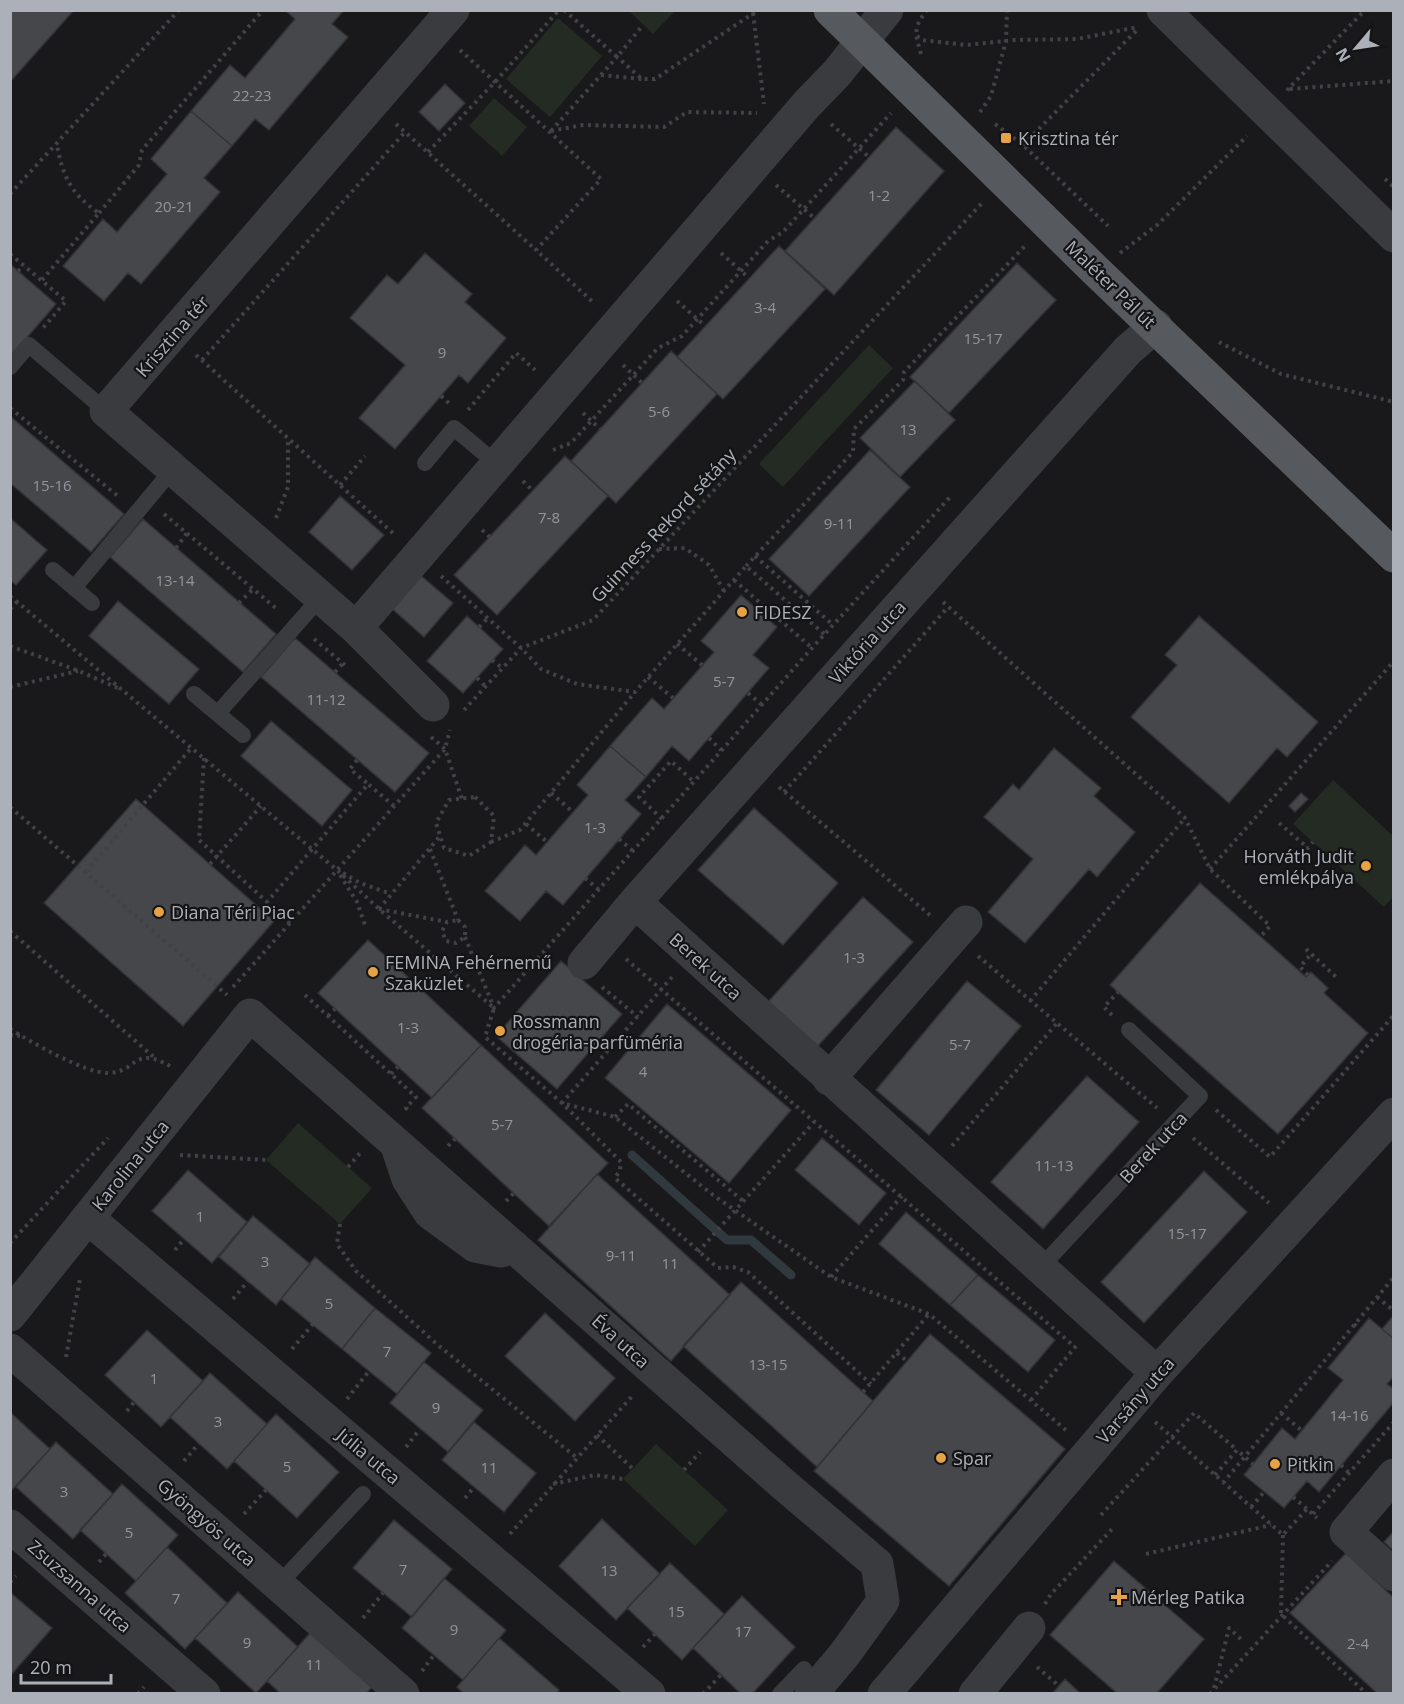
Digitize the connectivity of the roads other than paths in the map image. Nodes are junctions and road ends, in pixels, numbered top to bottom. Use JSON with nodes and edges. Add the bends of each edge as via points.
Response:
{"nodes":[{"id":1,"x":830,"y":10,"type":"edge"},
{"id":2,"x":887,"y":10,"type":"edge"},
{"id":3,"x":1163,"y":10,"type":"edge"},
{"id":4,"x":445,"y":20,"type":"edge"},
{"id":5,"x":861,"y":42,"type":"junction"},
{"id":6,"x":1394,"y":236,"type":"edge"},
{"id":7,"x":1156,"y":326,"type":"junction"},
{"id":8,"x":10,"y":367,"type":"edge"},
{"id":9,"x":106,"y":411,"type":"junction"},
{"id":10,"x":425,"y":463,"type":"dead end"},
{"id":11,"x":497,"y":464,"type":"junction"},
{"id":12,"x":173,"y":469,"type":"junction"},
{"id":13,"x":1394,"y":556,"type":"edge"},
{"id":14,"x":53,"y":570,"type":"dead end"},
{"id":15,"x":74,"y":588,"type":"junction"},
{"id":16,"x":321,"y":597,"type":"junction"},
{"id":17,"x":92,"y":603,"type":"dead end"},
{"id":18,"x":356,"y":628,"type":"junction"},
{"id":19,"x":194,"y":694,"type":"dead end"},
{"id":20,"x":218,"y":713,"type":"junction"},
{"id":21,"x":448,"y":715,"type":"road end"},
{"id":22,"x":243,"y":735,"type":"dead end"},
{"id":23,"x":635,"y":902,"type":"junction"},
{"id":24,"x":959,"y":928,"type":"road end"},
{"id":25,"x":593,"y":951,"type":"road end"},
{"id":26,"x":238,"y":1005,"type":"joint"},
{"id":27,"x":1130,"y":1030,"type":"dead end"},
{"id":28,"x":829,"y":1078,"type":"junction"},
{"id":29,"x":1394,"y":1114,"type":"edge"},
{"id":30,"x":88,"y":1218,"type":"junction"},
{"id":31,"x":1040,"y":1268,"type":"junction"},
{"id":32,"x":10,"y":1315,"type":"edge"},
{"id":33,"x":10,"y":1350,"type":"edge"},
{"id":34,"x":1157,"y":1373,"type":"junction"},
{"id":35,"x":1394,"y":1475,"type":"edge"},
{"id":36,"x":363,"y":1494,"type":"dead end"},
{"id":37,"x":13,"y":1532,"type":"edge"},
{"id":38,"x":1394,"y":1575,"type":"edge"},
{"id":39,"x":278,"y":1585,"type":"junction"},
{"id":40,"x":1029,"y":1628,"type":"dead end"},
{"id":41,"x":807,"y":1681,"type":"edge"},
{"id":42,"x":410,"y":1686,"type":"edge"},
{"id":43,"x":204,"y":1694,"type":"edge"},
{"id":44,"x":649,"y":1694,"type":"edge"},
{"id":45,"x":780,"y":1694,"type":"edge"},
{"id":46,"x":884,"y":1694,"type":"edge"},
{"id":47,"x":975,"y":1694,"type":"edge"}],
"edges":[{"from":1,"to":5,"type":"main road","name":"Maléter Pál út"},
{"from":2,"to":5,"type":"street"},
{"from":3,"to":6,"type":"street"},
{"from":4,"to":9,"type":"street","name":"Krisztina tér"},
{"from":5,"to":7,"type":"main road","name":"Maléter Pál út"},
{"from":5,"to":11,"type":"street"},
{"from":7,"to":13,"type":"main road","name":"Maléter Pál út"},
{"from":7,"to":23,"type":"street","name":"Viktória utca","via":[[1128,350]]},
{"from":8,"to":9,"type":"lane","via":[[29,345]]},
{"from":9,"to":12,"type":"street"},
{"from":10,"to":11,"type":"lane","via":[[454,428]]},
{"from":11,"to":18,"type":"street"},
{"from":12,"to":15,"type":"lane"},
{"from":12,"to":16,"type":"street"},
{"from":14,"to":15,"type":"lane"},
{"from":15,"to":17,"type":"lane"},
{"from":16,"to":18,"type":"street"},
{"from":16,"to":20,"type":"lane"},
{"from":18,"to":21,"type":"street"},
{"from":19,"to":20,"type":"lane"},
{"from":20,"to":22,"type":"lane"},
{"from":23,"to":25,"type":"street","name":"Viktória utca"},
{"from":23,"to":28,"type":"street","name":"Berek utca"},
{"from":24,"to":28,"type":"street"},
{"from":26,"to":30,"type":"street","name":"Karolina utca","via":[[195,1084]]},
{"from":26,"to":41,"type":"street","name":"Éva utca","via":[[877,1564],[884,1601],[844,1655]]},
{"from":27,"to":31,"type":"lane","name":"Berek utca","via":[[1200,1096]]},
{"from":28,"to":31,"type":"street","name":"Berek utca"},
{"from":29,"to":34,"type":"street","name":"Varsány utca"},
{"from":30,"to":32,"type":"street","name":"Karolina utca"},
{"from":30,"to":44,"type":"street","name":"Júlia utca"},
{"from":31,"to":34,"type":"street","name":"Berek utca"},
{"from":33,"to":39,"type":"street","name":"Gyöngyös utca"},
{"from":34,"to":46,"type":"street","name":"Varsány utca"},
{"from":35,"to":38,"type":"street","via":[[1346,1532]]},
{"from":36,"to":39,"type":"lane"},
{"from":37,"to":43,"type":"street","name":"Zsuzsanna utca"},
{"from":39,"to":42,"type":"street","name":"Gyöngyös utca"},
{"from":40,"to":47,"type":"street"},
{"from":41,"to":45,"type":"lane"}]}
